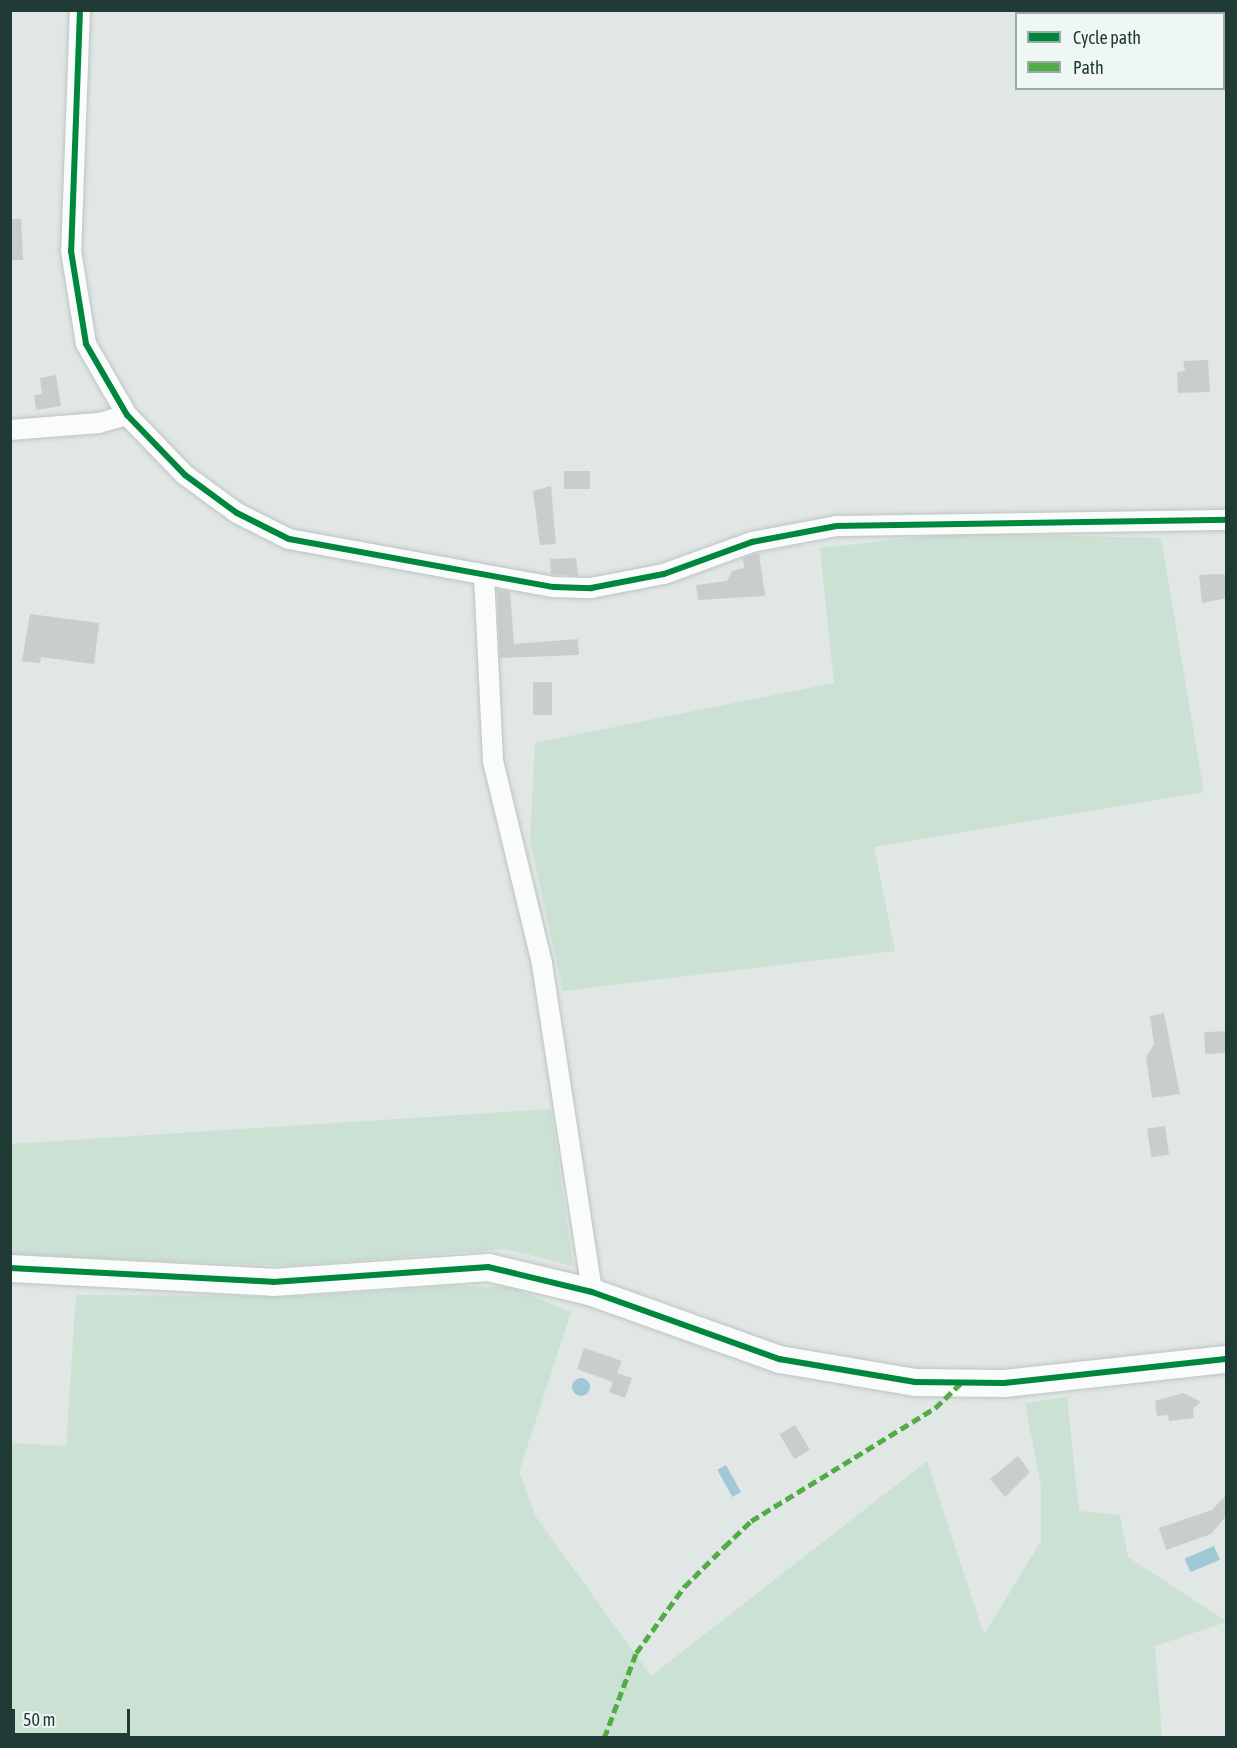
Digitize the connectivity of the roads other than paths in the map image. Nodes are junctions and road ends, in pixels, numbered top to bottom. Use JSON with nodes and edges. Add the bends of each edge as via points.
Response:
{"nodes":[{"id":1,"x":80,"y":10,"type":"edge"},
{"id":2,"x":127,"y":415,"type":"junction"},
{"id":3,"x":10,"y":430,"type":"edge"},
{"id":4,"x":1227,"y":520,"type":"edge"},
{"id":5,"x":484,"y":576,"type":"junction"},
{"id":6,"x":10,"y":1268,"type":"edge"},
{"id":7,"x":592,"y":1292,"type":"junction"},
{"id":8,"x":1227,"y":1359,"type":"edge"}],
"edges":[{"from":1,"to":2,"type":"street","via":[[71,251],[86,344]]},
{"from":2,"to":3,"type":"street","via":[[99,423]]},
{"from":2,"to":5,"type":"street","via":[[185,475],[237,513],[289,539]]},
{"from":4,"to":5,"type":"street","via":[[904,521],[752,542],[626,584],[554,587]]},
{"from":5,"to":7,"type":"street","via":[[493,761],[542,964]]},
{"from":6,"to":7,"type":"street","via":[[292,1282],[488,1267]]},
{"from":7,"to":8,"type":"street","via":[[779,1359],[915,1382],[1004,1383]]}]}
